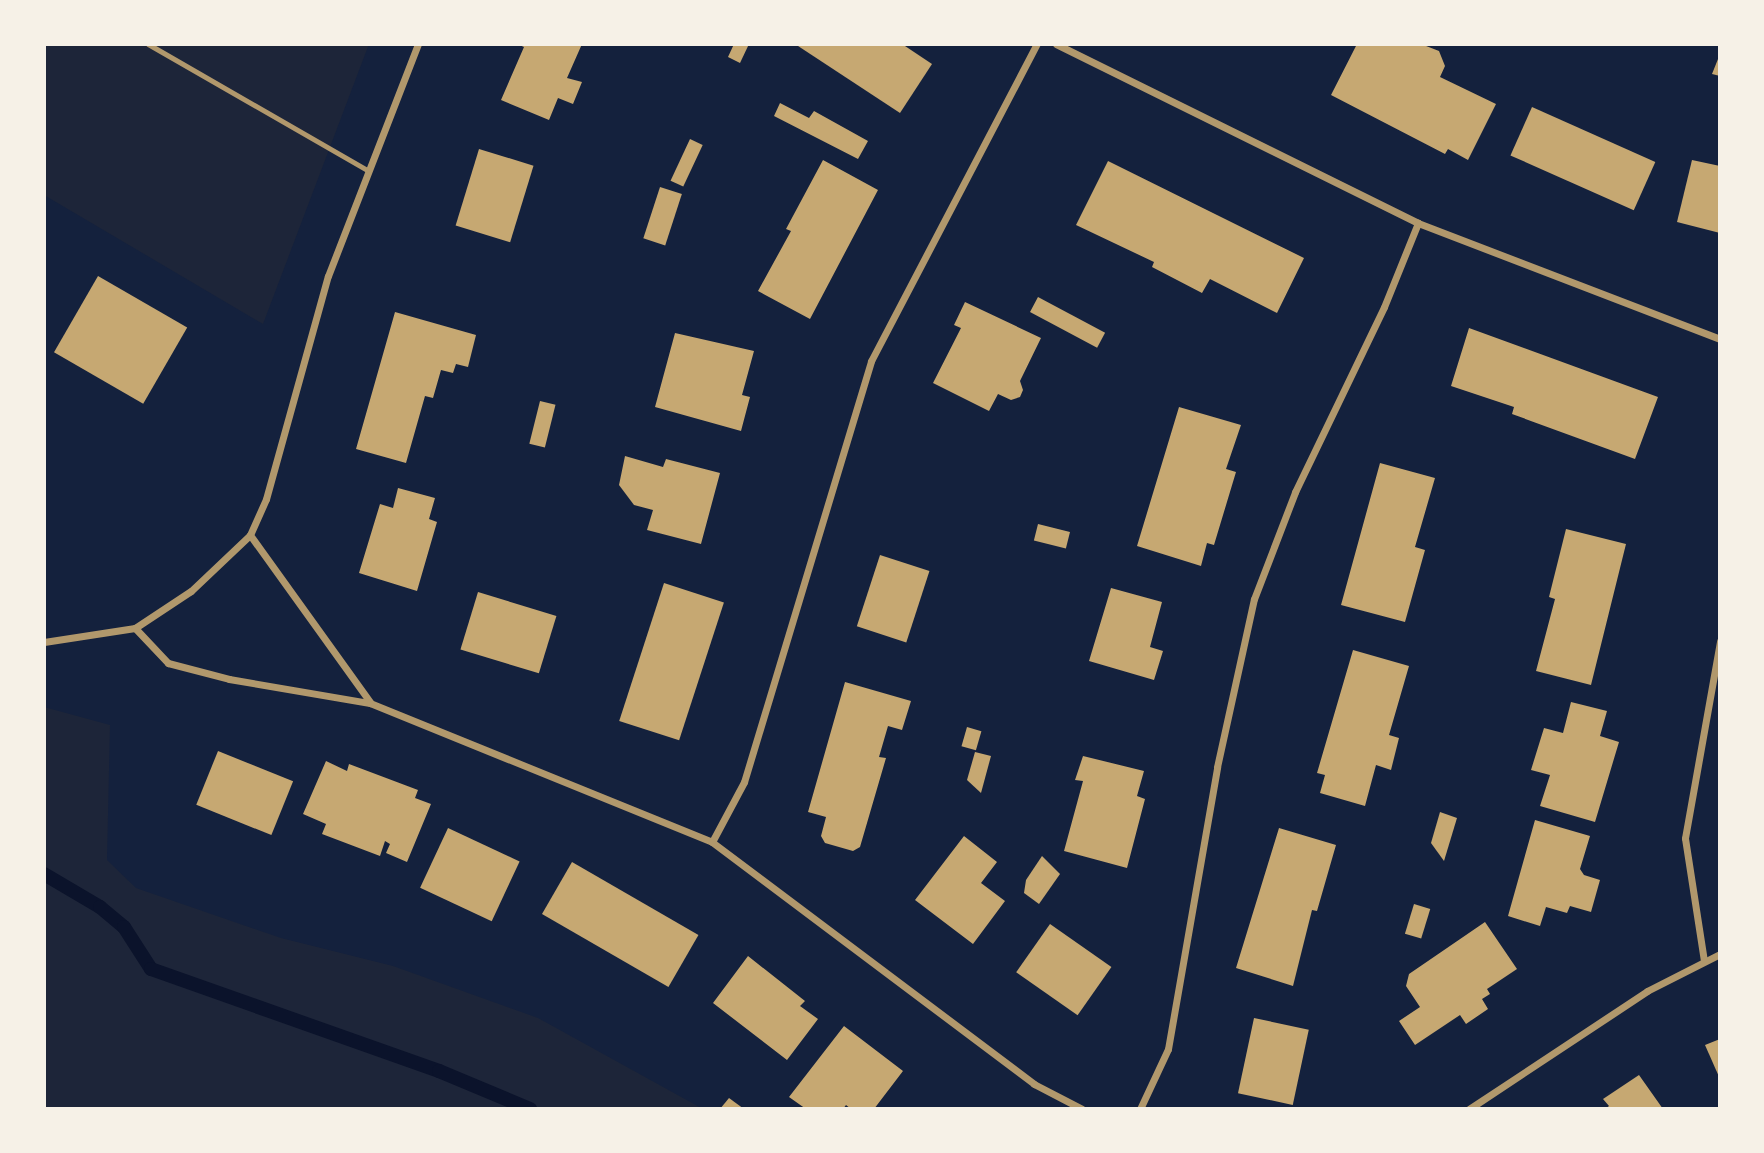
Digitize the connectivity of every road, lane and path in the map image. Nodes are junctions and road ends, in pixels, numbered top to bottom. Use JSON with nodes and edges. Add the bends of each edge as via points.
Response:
{"nodes":[{"id":1,"x":148,"y":44,"type":"edge"},
{"id":2,"x":418,"y":44,"type":"edge"},
{"id":3,"x":1037,"y":44,"type":"edge"},
{"id":4,"x":1056,"y":44,"type":"edge"},
{"id":5,"x":366,"y":170,"type":"junction"},
{"id":6,"x":1418,"y":222,"type":"junction"},
{"id":7,"x":1720,"y":339,"type":"edge"},
{"id":8,"x":250,"y":535,"type":"junction"},
{"id":9,"x":135,"y":628,"type":"junction"},
{"id":10,"x":1720,"y":641,"type":"edge"},
{"id":11,"x":44,"y":642,"type":"edge"},
{"id":12,"x":370,"y":703,"type":"junction"},
{"id":13,"x":712,"y":842,"type":"junction"},
{"id":14,"x":1720,"y":954,"type":"edge"},
{"id":15,"x":1704,"y":961,"type":"junction"},
{"id":16,"x":1082,"y":1109,"type":"edge"},
{"id":17,"x":1140,"y":1109,"type":"edge"},
{"id":18,"x":1469,"y":1109,"type":"edge"}],
"edges":[{"from":1,"to":5,"type":"lane"},
{"from":2,"to":5,"type":"street"},
{"from":3,"to":13,"type":"street","via":[[871,361],[744,782]]},
{"from":4,"to":6,"type":"street"},
{"from":5,"to":8,"type":"street","via":[[328,276],[267,499]]},
{"from":6,"to":7,"type":"street"},
{"from":6,"to":17,"type":"street","via":[[1384,307],[1294,492],[1254,599],[1217,767],[1168,1049]]},
{"from":8,"to":9,"type":"street","via":[[191,591]]},
{"from":8,"to":12,"type":"street"},
{"from":9,"to":11,"type":"street"},
{"from":9,"to":12,"type":"street","via":[[168,663],[229,679]]},
{"from":10,"to":15,"type":"street","via":[[1685,838]]},
{"from":12,"to":13,"type":"street"},
{"from":13,"to":16,"type":"street","via":[[1034,1084]]},
{"from":14,"to":15,"type":"street"},
{"from":15,"to":18,"type":"street","via":[[1647,991]]}]}
